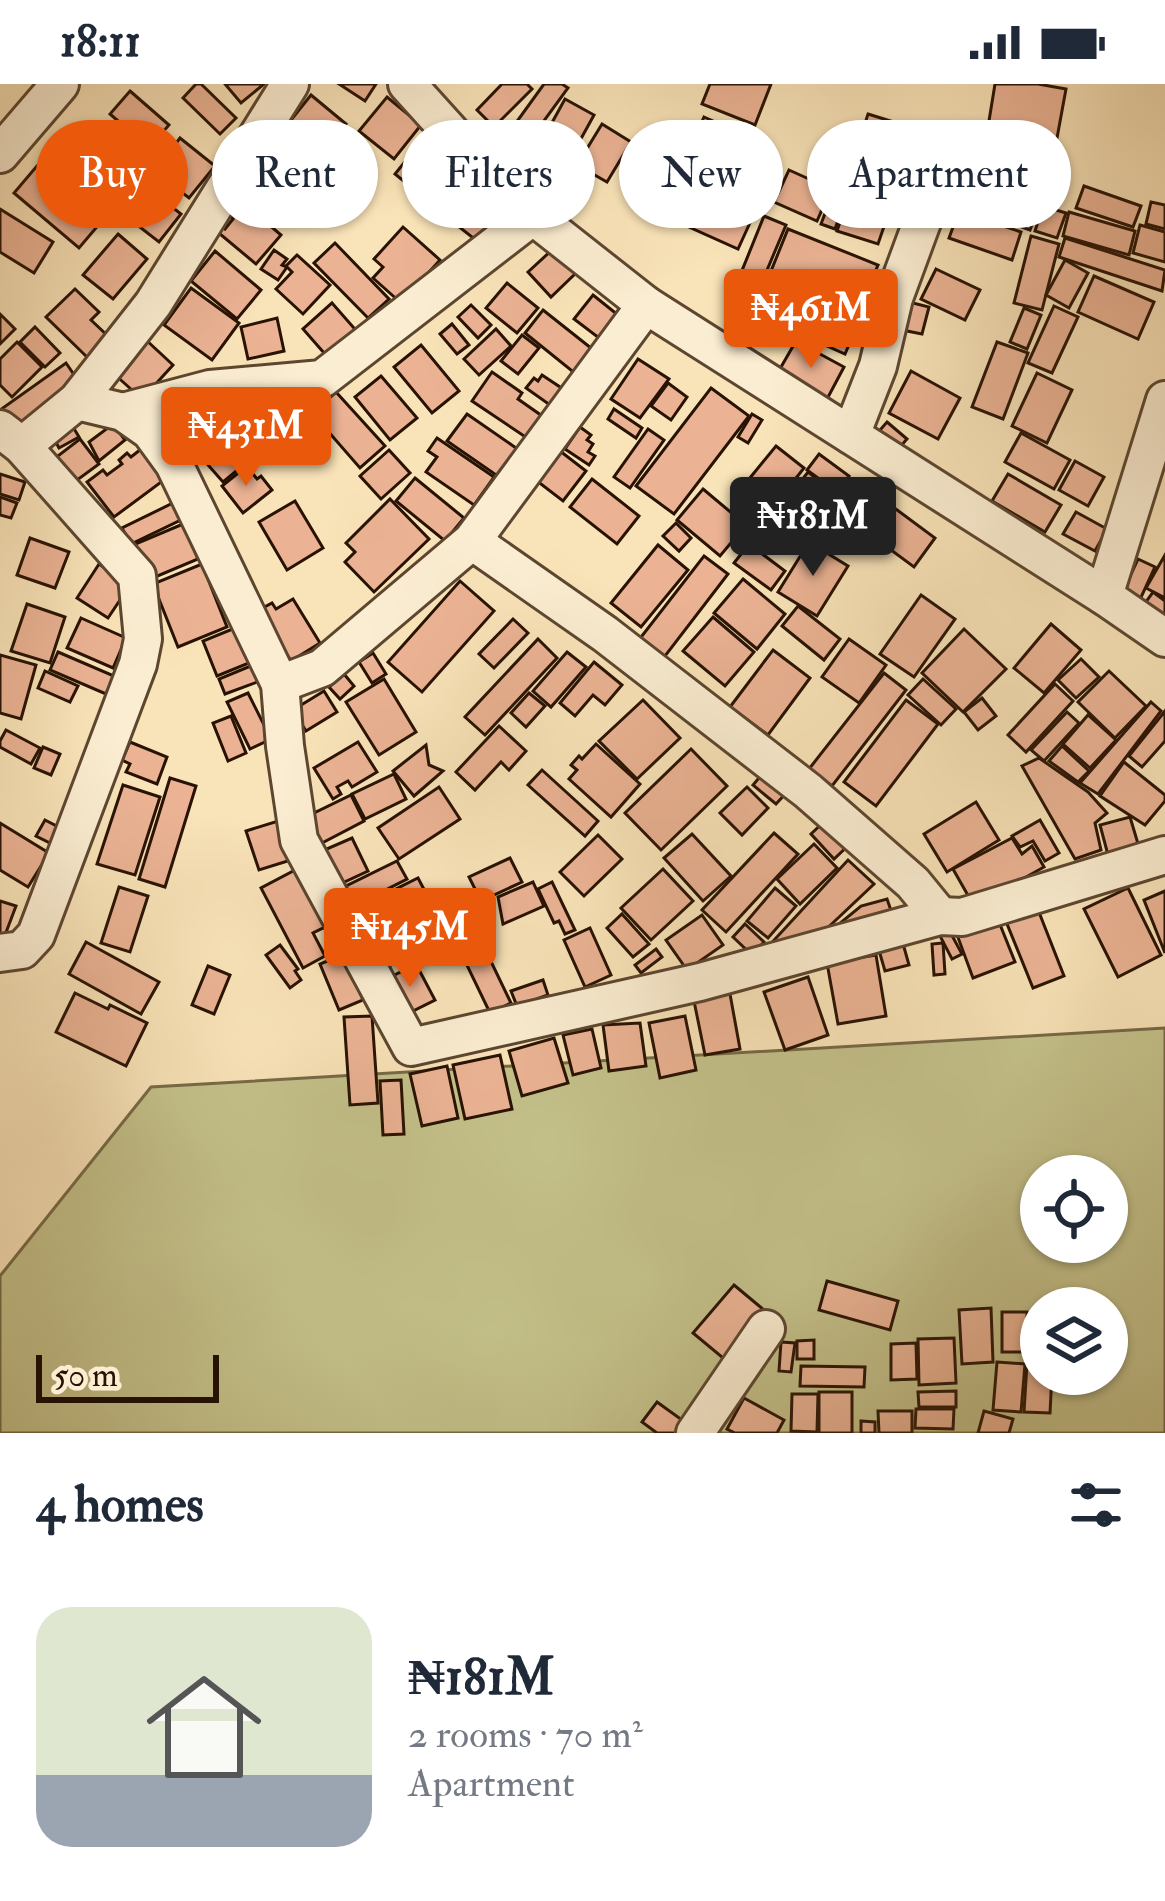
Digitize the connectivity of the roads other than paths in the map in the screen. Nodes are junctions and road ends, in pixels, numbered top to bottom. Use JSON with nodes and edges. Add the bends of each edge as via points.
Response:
{"nodes":[{"id":1,"x":60,"y":84,"type":"edge"},
{"id":2,"x":290,"y":84,"type":"edge"},
{"id":3,"x":407,"y":84,"type":"edge"},
{"id":4,"x":440,"y":120,"type":"edge"},
{"id":5,"x":0,"y":154,"type":"edge"},
{"id":6,"x":518,"y":228,"type":"edge"},
{"id":7,"x":548,"y":228,"type":"edge"},
{"id":8,"x":920,"y":228,"type":"edge"},
{"id":9,"x":646,"y":305,"type":"junction"},
{"id":10,"x":1165,"y":400,"type":"edge"},
{"id":11,"x":77,"y":401,"type":"junction"},
{"id":12,"x":123,"y":412,"type":"junction"},
{"id":13,"x":850,"y":435,"type":"junction"},
{"id":14,"x":11,"y":437,"type":"edge"},
{"id":15,"x":472,"y":541,"type":"junction"},
{"id":16,"x":1104,"y":596,"type":"junction"},
{"id":17,"x":1165,"y":638,"type":"edge"},
{"id":18,"x":280,"y":684,"type":"junction"},
{"id":19,"x":1165,"y":855,"type":"edge"},
{"id":20,"x":940,"y":916,"type":"junction"},
{"id":21,"x":0,"y":953,"type":"edge"},
{"id":22,"x":766,"y":1329,"type":"dead end"},
{"id":23,"x":695,"y":1433,"type":"edge"}],
"edges":[{"from":1,"to":5,"type":"street"},
{"from":2,"to":11,"type":"street","via":[[153,304]]},
{"from":3,"to":4,"type":"street"},
{"from":6,"to":12,"type":"street","via":[[322,379],[210,389]]},
{"from":7,"to":9,"type":"street"},
{"from":8,"to":13,"type":"street"},
{"from":9,"to":13,"type":"street"},
{"from":9,"to":15,"type":"street"},
{"from":10,"to":16,"type":"street"},
{"from":11,"to":12,"type":"street"},
{"from":11,"to":14,"type":"street"},
{"from":12,"to":18,"type":"street","via":[[150,430],[174,464]]},
{"from":13,"to":16,"type":"street"},
{"from":14,"to":21,"type":"street","via":[[137,576],[143,639],[36,935],[22,950]]},
{"from":15,"to":18,"type":"street","via":[[322,668]]},
{"from":15,"to":20,"type":"street","via":[[808,791]]},
{"from":16,"to":17,"type":"street"},
{"from":18,"to":20,"type":"street","via":[[299,840],[411,1047],[700,982]]},
{"from":19,"to":20,"type":"street","via":[[962,917]]},
{"from":22,"to":23,"type":"street"}]}
